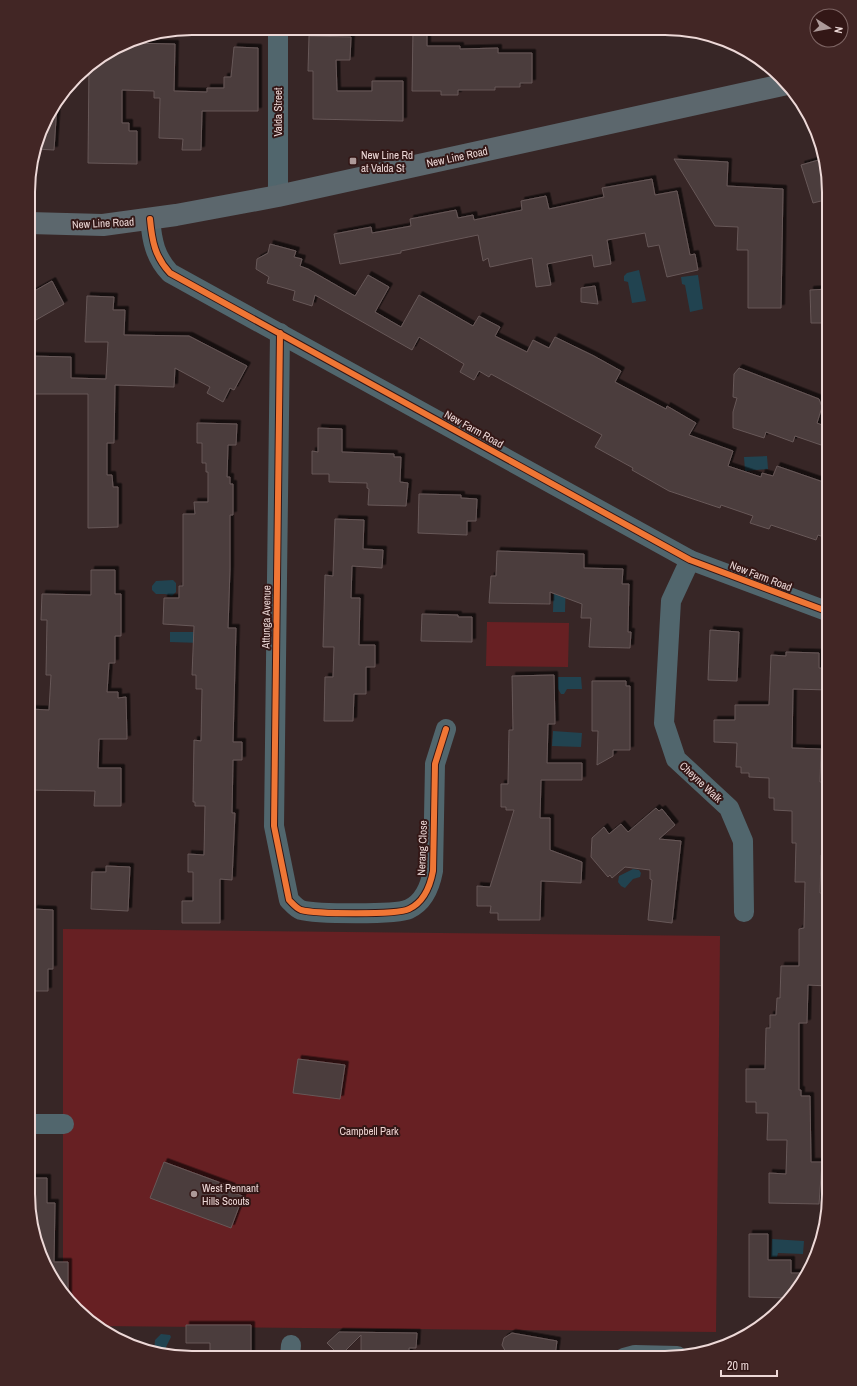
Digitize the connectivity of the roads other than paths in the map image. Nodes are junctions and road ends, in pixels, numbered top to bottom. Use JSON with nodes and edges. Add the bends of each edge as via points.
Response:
{"nodes":[{"id":1,"x":278,"y":35,"type":"edge"},
{"id":2,"x":780,"y":86,"type":"edge"},
{"id":3,"x":278,"y":196,"type":"junction"},
{"id":4,"x":150,"y":219,"type":"junction"},
{"id":5,"x":35,"y":223,"type":"edge"},
{"id":6,"x":280,"y":333,"type":"junction"},
{"id":7,"x":690,"y":560,"type":"junction"},
{"id":8,"x":822,"y":609,"type":"edge"},
{"id":9,"x":446,"y":729,"type":"dead end"},
{"id":10,"x":289,"y":900,"type":"joint"},
{"id":11,"x":744,"y":912,"type":"dead end"},
{"id":12,"x":35,"y":1124,"type":"edge"},
{"id":13,"x":64,"y":1124,"type":"dead end"}],
"edges":[{"from":1,"to":3,"type":"street","name":"Valda Street"},
{"from":2,"to":3,"type":"main road","name":"New Line Road"},
{"from":3,"to":4,"type":"main road","name":"New Line Road"},
{"from":4,"to":5,"type":"main road","name":"New Line Road","via":[[103,225]]},
{"from":4,"to":6,"type":"street","name":"New Farm Road","via":[[151,239],[161,263],[170,273]]},
{"from":6,"to":7,"type":"street","name":"New Farm Road"},
{"from":6,"to":10,"type":"street","name":"Attunga Avenue","via":[[274,826]]},
{"from":7,"to":8,"type":"street","name":"New Farm Road"},
{"from":7,"to":11,"type":"street","name":"Cheyne Walk","via":[[671,601],[664,724],[676,759],[729,808],[743,841]]},
{"from":9,"to":10,"type":"street","name":"Nerang Close","via":[[435,764],[433,871],[423,898],[408,909],[393,912],[306,911],[294,906]]},
{"from":12,"to":13,"type":"street"}]}
